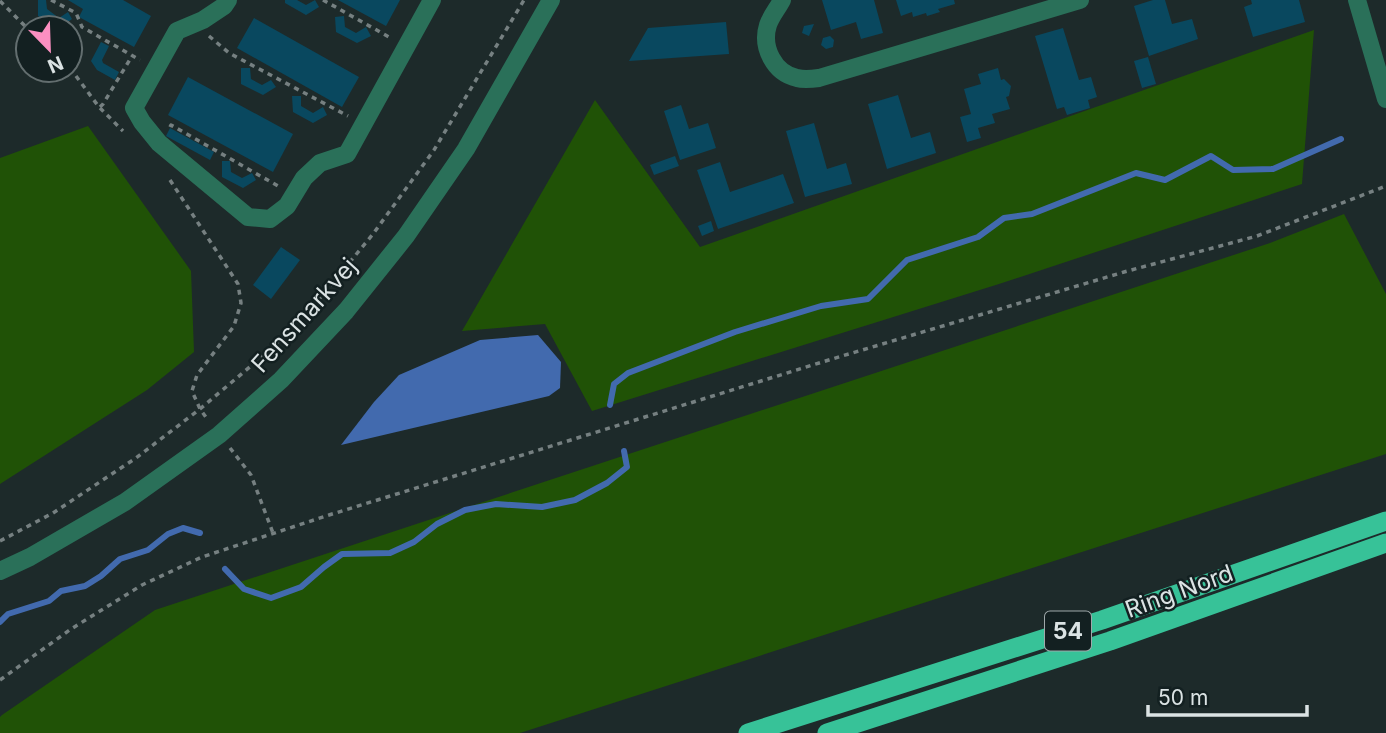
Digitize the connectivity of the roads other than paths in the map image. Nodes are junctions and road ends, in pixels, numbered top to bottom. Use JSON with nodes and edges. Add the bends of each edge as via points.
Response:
{"nodes":[{"id":1,"x":228,"y":0,"type":"edge"},
{"id":2,"x":432,"y":0,"type":"edge"},
{"id":3,"x":551,"y":0,"type":"edge"},
{"id":4,"x":782,"y":0,"type":"edge"},
{"id":5,"x":1080,"y":0,"type":"edge"},
{"id":6,"x":1357,"y":0,"type":"edge"},
{"id":7,"x":1386,"y":99,"type":"edge"},
{"id":8,"x":1386,"y":521,"type":"edge"},
{"id":9,"x":1386,"y":542,"type":"edge"},
{"id":10,"x":0,"y":571,"type":"edge"},
{"id":11,"x":748,"y":733,"type":"edge"},
{"id":12,"x":827,"y":733,"type":"edge"}],
"edges":[{"from":1,"to":2,"type":"street","via":[[204,20],[177,31],[134,108],[159,143],[248,217],[270,219],[287,206],[304,178],[320,163],[347,154]]},
{"from":3,"to":10,"type":"street","name":"Fensmarkvej","via":[[466,149],[406,236],[346,311],[281,380],[219,435],[125,502]]},
{"from":4,"to":5,"type":"street","via":[[768,24],[766,41],[771,59],[783,73],[799,79],[819,79]]},
{"from":6,"to":7,"type":"street"},
{"from":8,"to":11,"type":"highway","number":"54","via":[[1102,620]]},
{"from":9,"to":12,"type":"highway","name":"Ring Nord","number":"54","via":[[1110,641]]}]}
